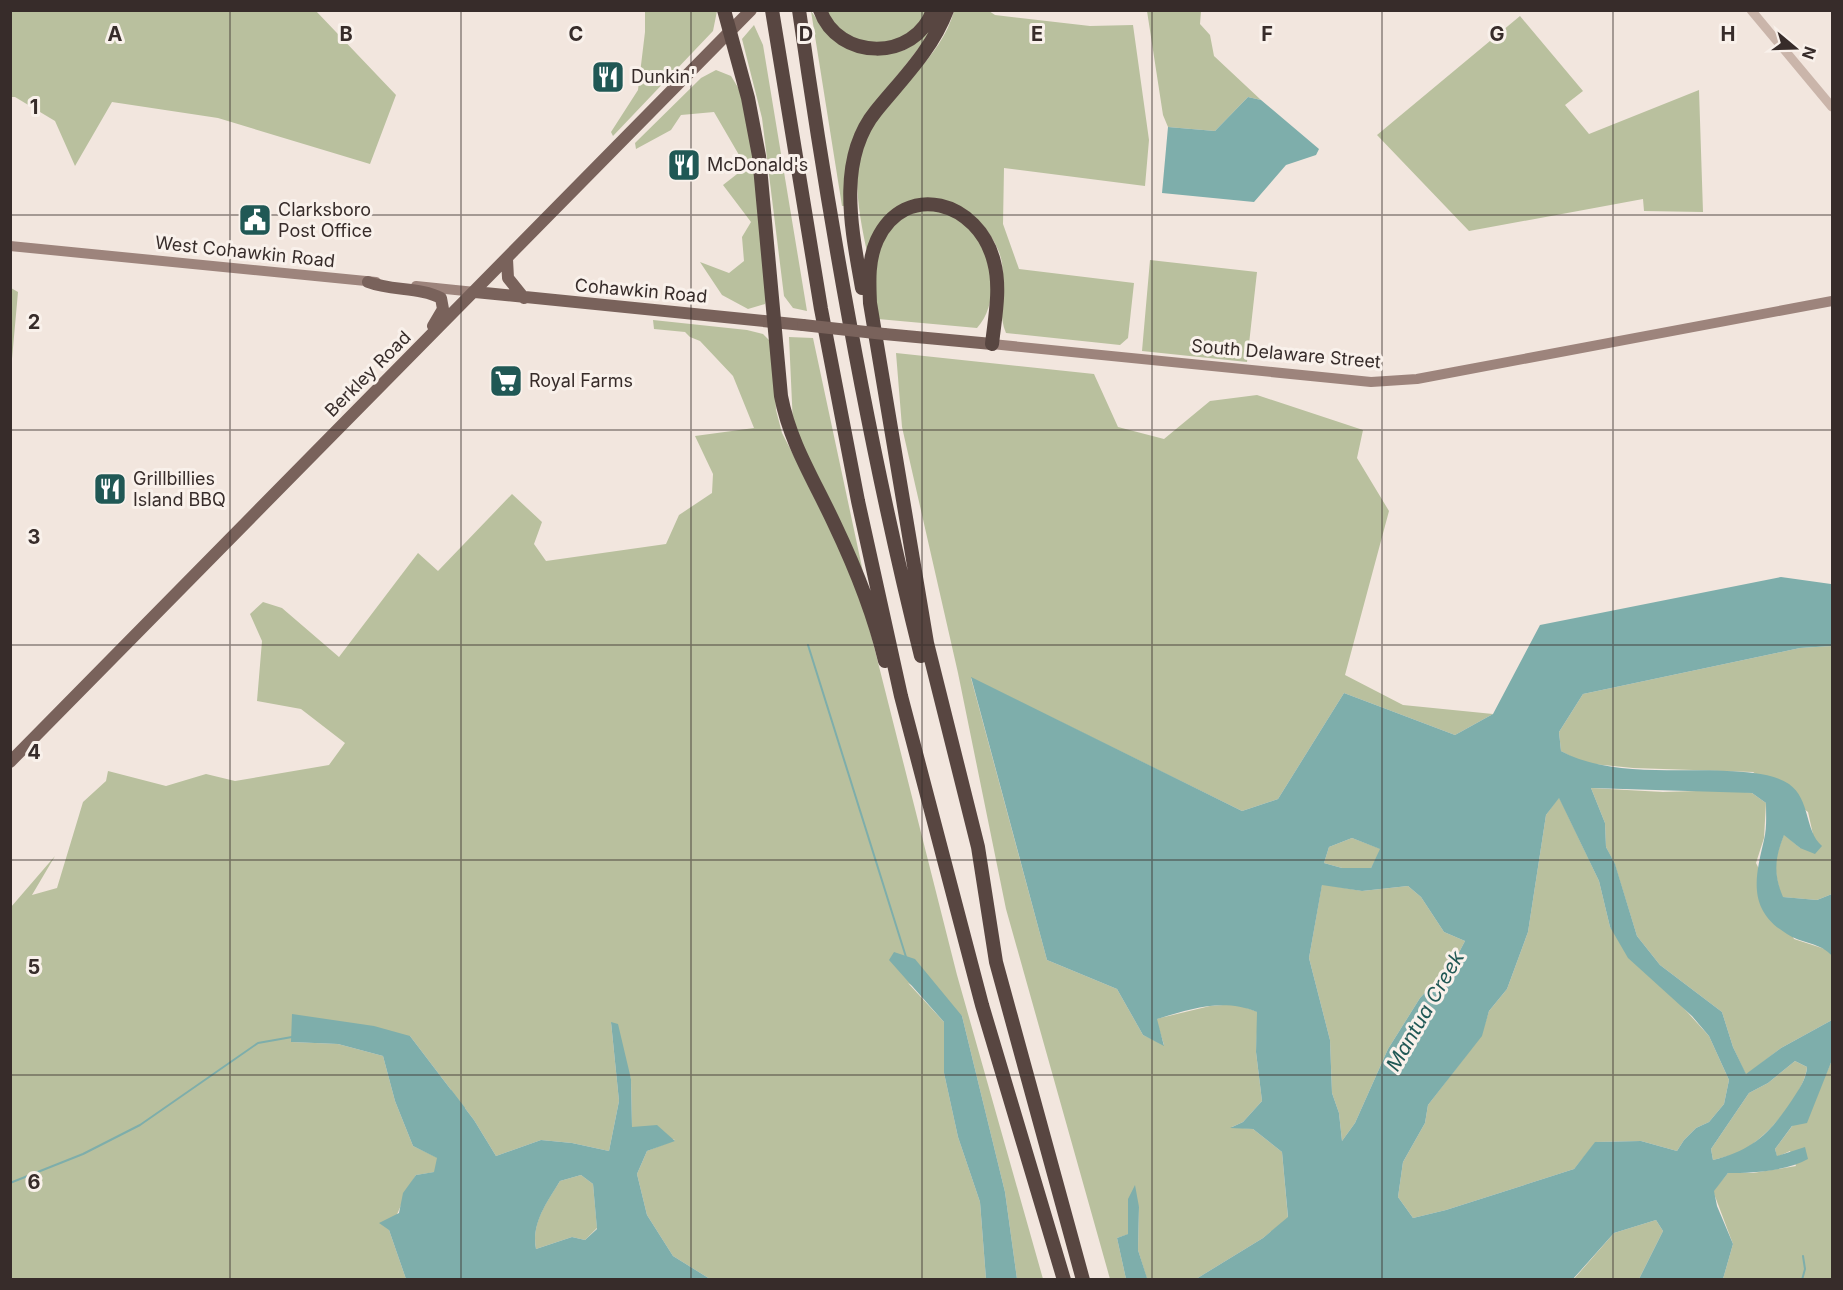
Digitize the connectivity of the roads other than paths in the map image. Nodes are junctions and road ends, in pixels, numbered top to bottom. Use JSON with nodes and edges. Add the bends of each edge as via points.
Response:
{"nodes":[{"id":1,"x":724,"y":10,"type":"edge"},
{"id":2,"x":772,"y":10,"type":"edge"},
{"id":3,"x":799,"y":10,"type":"edge"},
{"id":4,"x":820,"y":10,"type":"edge"},
{"id":5,"x":933,"y":10,"type":"edge"},
{"id":6,"x":947,"y":10,"type":"edge"},
{"id":7,"x":1751,"y":10,"type":"edge"},
{"id":8,"x":748,"y":13,"type":"edge"},
{"id":9,"x":730,"y":33,"type":"junction"},
{"id":10,"x":1831,"y":105,"type":"edge"},
{"id":11,"x":10,"y":246,"type":"edge"},
{"id":12,"x":507,"y":259,"type":"junction"},
{"id":13,"x":368,"y":282,"type":"junction"},
{"id":14,"x":475,"y":292,"type":"junction"},
{"id":15,"x":524,"y":298,"type":"junction"},
{"id":16,"x":1833,"y":301,"type":"edge"},
{"id":17,"x":774,"y":322,"type":"junction"},
{"id":18,"x":803,"y":325,"type":"joint"},
{"id":19,"x":992,"y":344,"type":"junction"},
{"id":20,"x":400,"y":369,"type":"junction"},
{"id":21,"x":891,"y":429,"type":"junction"},
{"id":22,"x":10,"y":762,"type":"edge"},
{"id":23,"x":918,"y":766,"type":"junction"},
{"id":24,"x":988,"y":920,"type":"junction"},
{"id":25,"x":1064,"y":1280,"type":"edge"},
{"id":26,"x":1083,"y":1280,"type":"edge"}],
"edges":[{"from":1,"to":9,"type":"highway"},
{"from":2,"to":23,"type":"highway","via":[[820,309],[858,501]]},
{"from":3,"to":24,"type":"highway","via":[[830,210],[880,471],[913,625]]},
{"from":4,"to":5,"type":"highway","via":[[835,34],[858,46],[877,49],[916,35]]},
{"from":6,"to":21,"type":"highway","via":[[930,46],[865,127],[852,162],[854,238]]},
{"from":7,"to":10,"type":"street"},
{"from":8,"to":9,"type":"main road","name":"Berkley Road"},
{"from":9,"to":12,"type":"main road","name":"Berkley Road"},
{"from":9,"to":17,"type":"highway","via":[[759,156]]},
{"from":11,"to":13,"type":"main road","name":"West Cohawkin Road"},
{"from":12,"to":14,"type":"main road","name":"Berkley Road"},
{"from":12,"to":15,"type":"main road","via":[[508,278]]},
{"from":13,"to":14,"type":"main road","name":"West Cohawkin Road"},
{"from":13,"to":20,"type":"main road","via":[[433,294],[443,304],[441,316],[408,352]]},
{"from":14,"to":15,"type":"main road","name":"Cohawkin Road"},
{"from":14,"to":20,"type":"main road","name":"Berkley Road"},
{"from":15,"to":17,"type":"main road","name":"Cohawkin Road"},
{"from":16,"to":19,"type":"main road","name":"South Delaware Street","via":[[1417,379],[1371,382]]},
{"from":17,"to":18,"type":"main road","name":"Cohawkin Road"},
{"from":17,"to":23,"type":"highway","via":[[787,427],[862,589],[883,651],[902,730]]},
{"from":18,"to":19,"type":"main road","name":"South Delaware Street","bridge":true},
{"from":19,"to":21,"type":"highway","via":[[996,277],[987,241],[977,225],[955,209],[932,204],[903,212],[888,223],[878,238],[869,272],[870,303]]},
{"from":20,"to":22,"type":"main road","name":"Berkley Road"},
{"from":21,"to":24,"type":"highway","via":[[927,643],[978,847]]},
{"from":23,"to":25,"type":"highway","via":[[982,1005]]},
{"from":24,"to":26,"type":"highway","via":[[1005,998]]}]}
